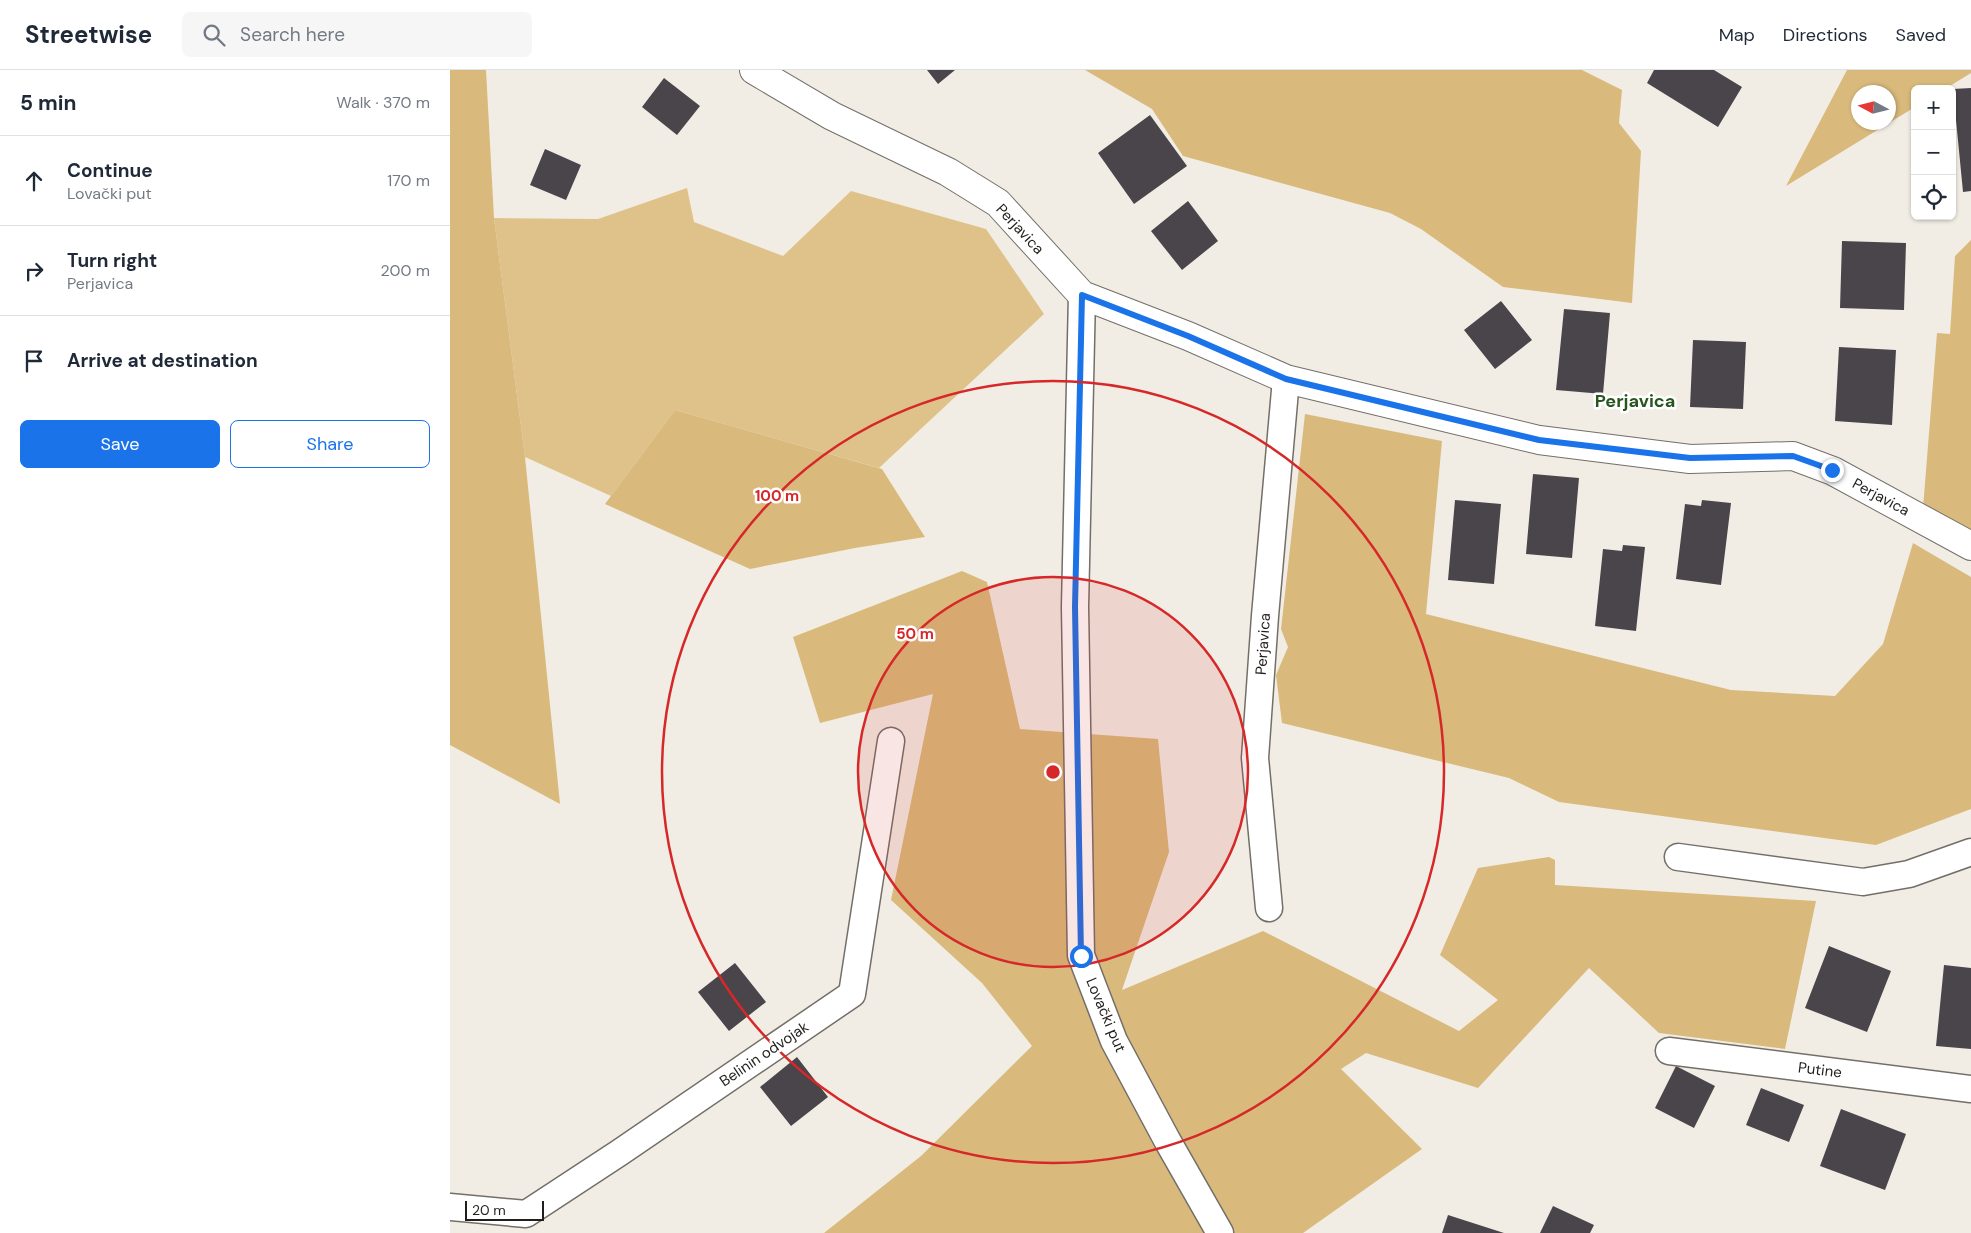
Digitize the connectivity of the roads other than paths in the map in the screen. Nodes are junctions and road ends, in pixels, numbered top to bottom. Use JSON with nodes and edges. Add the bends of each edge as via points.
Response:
{"nodes":[{"id":1,"x":754,"y":70,"type":"edge"},
{"id":2,"x":1082,"y":295,"type":"junction"},
{"id":3,"x":1286,"y":379,"type":"junction"},
{"id":4,"x":1971,"y":546,"type":"edge"},
{"id":5,"x":891,"y":741,"type":"dead end"},
{"id":6,"x":1971,"y":852,"type":"edge"},
{"id":7,"x":1678,"y":857,"type":"dead end"},
{"id":8,"x":1270,"y":908,"type":"dead end"},
{"id":9,"x":1669,"y":1051,"type":"dead end"},
{"id":10,"x":1971,"y":1089,"type":"edge"},
{"id":11,"x":450,"y":1207,"type":"edge"},
{"id":12,"x":1220,"y":1233,"type":"edge"}],
"edges":[{"from":1,"to":2,"type":"street","name":"Perjavica","via":[[832,116],[948,172],[998,203]]},
{"from":2,"to":3,"type":"street","name":"Perjavica"},
{"from":2,"to":12,"type":"street","name":"Lovački put","via":[[1075,607],[1081,956],[1114,1041]]},
{"from":3,"to":4,"type":"street","name":"Perjavica","via":[[1539,440],[1690,458],[1793,456],[1832,470]]},
{"from":3,"to":8,"type":"street","name":"Perjavica","via":[[1255,758]]},
{"from":5,"to":11,"type":"street","name":"Belinin odvojak","via":[[852,994],[526,1214]]},
{"from":6,"to":7,"type":"street","via":[[1910,874],[1863,882]]},
{"from":9,"to":10,"type":"street","name":"Putine"}]}
